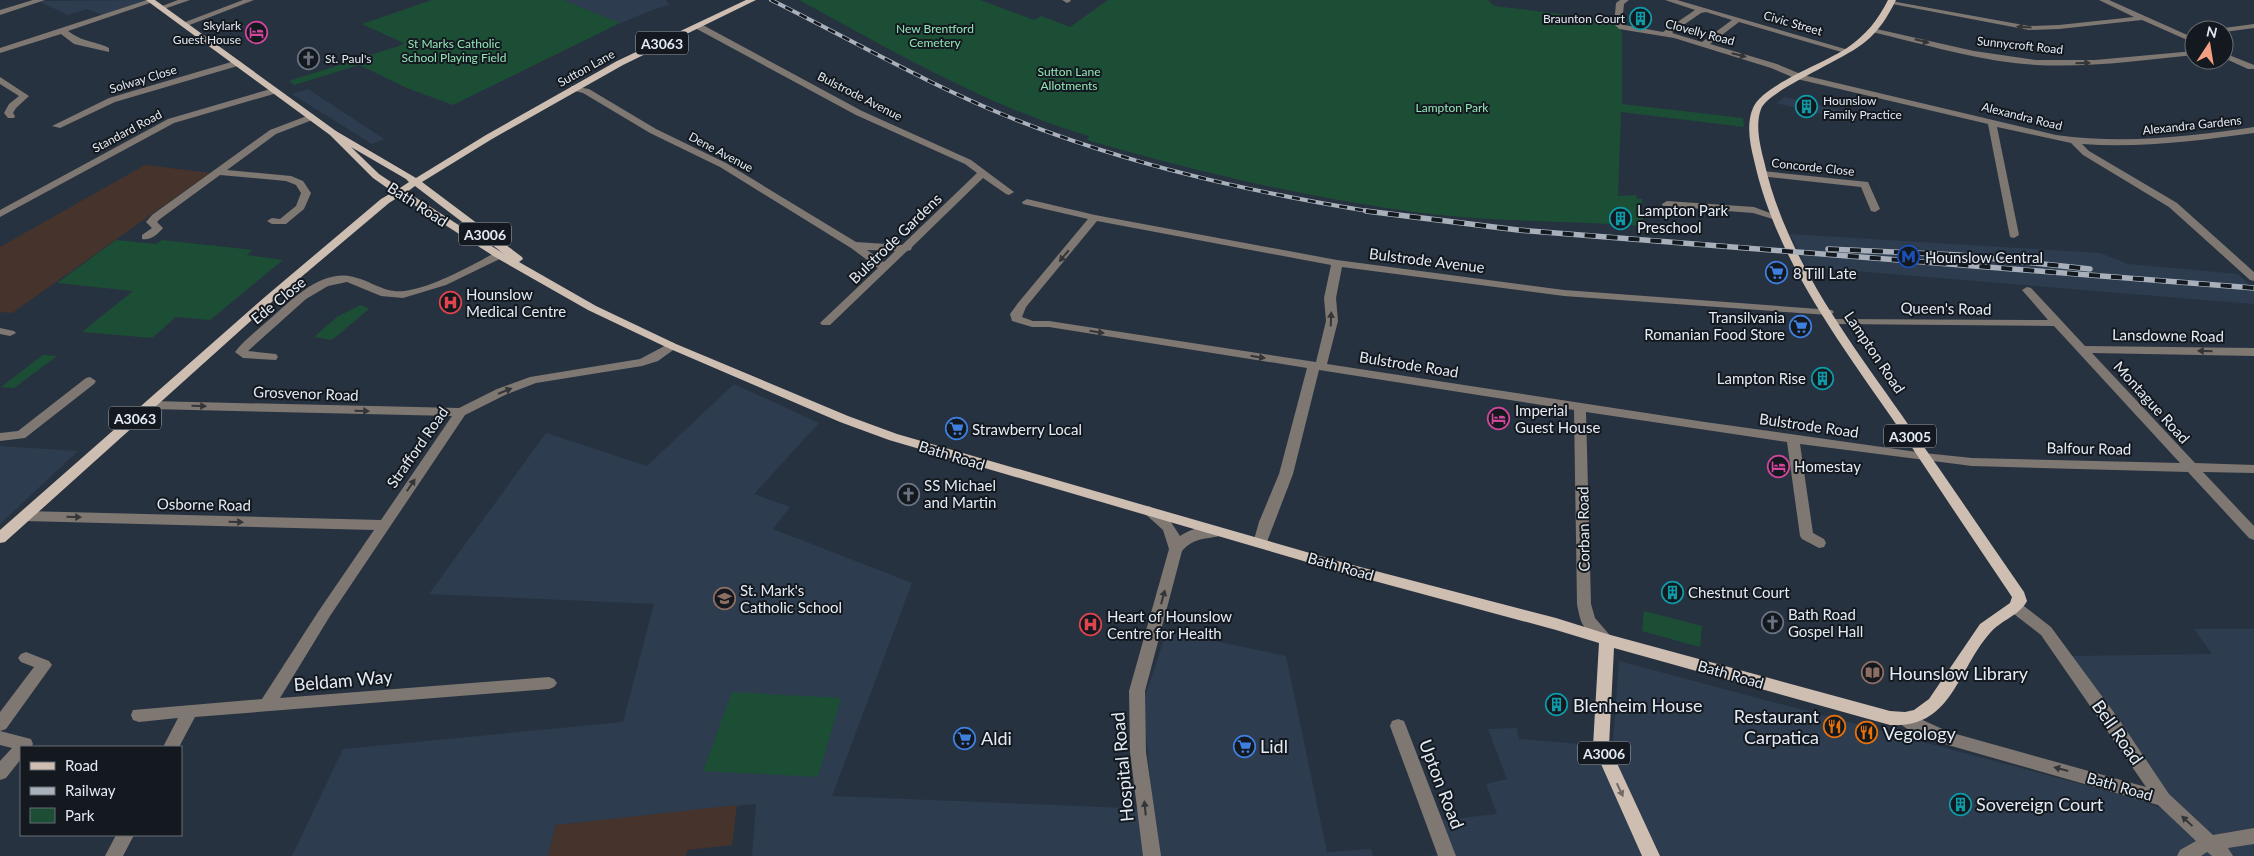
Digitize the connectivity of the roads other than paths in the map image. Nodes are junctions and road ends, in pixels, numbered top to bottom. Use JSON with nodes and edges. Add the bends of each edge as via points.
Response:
{"nodes":[{"id":1,"x":41,"y":0,"type":"edge"},
{"id":2,"x":151,"y":0,"type":"edge"},
{"id":3,"x":186,"y":0,"type":"edge"},
{"id":4,"x":250,"y":0,"type":"edge"},
{"id":5,"x":751,"y":0,"type":"edge"},
{"id":6,"x":1625,"y":0,"type":"edge"},
{"id":7,"x":1670,"y":0,"type":"edge"},
{"id":8,"x":2104,"y":0,"type":"edge"},
{"id":9,"x":1891,"y":1,"type":"edge"},
{"id":10,"x":161,"y":8,"type":"junction"},
{"id":11,"x":1702,"y":10,"type":"junction"},
{"id":12,"x":0,"y":13,"type":"edge"},
{"id":13,"x":2143,"y":18,"type":"junction"},
{"id":14,"x":1738,"y":19,"type":"junction"},
{"id":15,"x":184,"y":24,"type":"junction"},
{"id":16,"x":698,"y":26,"type":"junction"},
{"id":17,"x":2254,"y":26,"type":"edge"},
{"id":18,"x":2234,"y":29,"type":"edge"},
{"id":19,"x":1875,"y":30,"type":"junction"},
{"id":20,"x":62,"y":31,"type":"junction"},
{"id":21,"x":1665,"y":34,"type":"junction"},
{"id":22,"x":2184,"y":37,"type":"edge"},
{"id":23,"x":1703,"y":45,"type":"junction"},
{"id":24,"x":106,"y":50,"type":"dead end"},
{"id":25,"x":0,"y":51,"type":"edge"},
{"id":26,"x":1848,"y":51,"type":"junction"},
{"id":27,"x":2184,"y":54,"type":"edge"},
{"id":28,"x":2234,"y":59,"type":"edge"},
{"id":29,"x":238,"y":63,"type":"junction"},
{"id":30,"x":2251,"y":67,"type":"dead end"},
{"id":31,"x":1800,"y":76,"type":"junction"},
{"id":32,"x":0,"y":80,"type":"edge"},
{"id":33,"x":574,"y":88,"type":"junction"},
{"id":34,"x":274,"y":91,"type":"junction"},
{"id":35,"x":12,"y":116,"type":"dead end"},
{"id":36,"x":312,"y":117,"type":"junction"},
{"id":37,"x":1992,"y":122,"type":"junction"},
{"id":38,"x":57,"y":126,"type":"dead end"},
{"id":39,"x":2254,"y":130,"type":"edge"},
{"id":40,"x":333,"y":132,"type":"junction"},
{"id":41,"x":2074,"y":141,"type":"junction"},
{"id":42,"x":217,"y":172,"type":"junction"},
{"id":43,"x":983,"y":174,"type":"junction"},
{"id":44,"x":1762,"y":174,"type":"junction"},
{"id":45,"x":403,"y":185,"type":"junction"},
{"id":46,"x":1009,"y":192,"type":"dead end"},
{"id":47,"x":1027,"y":202,"type":"dead end"},
{"id":48,"x":1667,"y":204,"type":"dead end"},
{"id":49,"x":1875,"y":209,"type":"dead end"},
{"id":50,"x":0,"y":214,"type":"edge"},
{"id":51,"x":1776,"y":217,"type":"junction"},
{"id":52,"x":1095,"y":218,"type":"junction"},
{"id":53,"x":272,"y":221,"type":"dead end"},
{"id":54,"x":2014,"y":235,"type":"dead end"},
{"id":55,"x":146,"y":237,"type":"dead end"},
{"id":56,"x":853,"y":244,"type":"junction"},
{"id":57,"x":907,"y":248,"type":"junction"},
{"id":58,"x":504,"y":253,"type":"junction"},
{"id":59,"x":1337,"y":263,"type":"junction"},
{"id":60,"x":885,"y":268,"type":"junction"},
{"id":61,"x":2254,"y":278,"type":"edge"},
{"id":62,"x":2027,"y":290,"type":"dead end"},
{"id":63,"x":1831,"y":317,"type":"junction"},
{"id":64,"x":826,"y":323,"type":"dead end"},
{"id":65,"x":2058,"y":323,"type":"junction"},
{"id":66,"x":672,"y":346,"type":"junction"},
{"id":67,"x":2081,"y":349,"type":"junction"},
{"id":68,"x":2254,"y":352,"type":"edge"},
{"id":69,"x":272,"y":357,"type":"dead end"},
{"id":70,"x":1318,"y":366,"type":"junction"},
{"id":71,"x":90,"y":381,"type":"dead end"},
{"id":72,"x":151,"y":405,"type":"junction"},
{"id":73,"x":1580,"y":409,"type":"junction"},
{"id":74,"x":461,"y":412,"type":"junction"},
{"id":75,"x":0,"y":437,"type":"edge"},
{"id":76,"x":1793,"y":439,"type":"junction"},
{"id":77,"x":1924,"y":457,"type":"junction"},
{"id":78,"x":2189,"y":467,"type":"junction"},
{"id":79,"x":2254,"y":469,"type":"edge"},
{"id":80,"x":1149,"y":511,"type":"junction"},
{"id":81,"x":25,"y":516,"type":"junction"},
{"id":82,"x":383,"y":525,"type":"junction"},
{"id":83,"x":1218,"y":532,"type":"junction"},
{"id":84,"x":2254,"y":535,"type":"edge"},
{"id":85,"x":0,"y":538,"type":"edge"},
{"id":86,"x":1819,"y":542,"type":"dead end"},
{"id":87,"x":1260,"y":543,"type":"junction"},
{"id":88,"x":1176,"y":549,"type":"junction"},
{"id":89,"x":2015,"y":607,"type":"junction"},
{"id":90,"x":1607,"y":640,"type":"junction"},
{"id":91,"x":26,"y":658,"type":"dead end"},
{"id":92,"x":549,"y":684,"type":"dead end"},
{"id":93,"x":266,"y":706,"type":"junction"},
{"id":94,"x":190,"y":712,"type":"junction"},
{"id":95,"x":139,"y":715,"type":"dead end"},
{"id":96,"x":1906,"y":719,"type":"junction"},
{"id":97,"x":0,"y":724,"type":"edge"},
{"id":98,"x":1398,"y":726,"type":"dead end"},
{"id":99,"x":0,"y":738,"type":"edge"},
{"id":100,"x":24,"y":746,"type":"edge"},
{"id":101,"x":172,"y":746,"type":"edge"},
{"id":102,"x":20,"y":750,"type":"edge"},
{"id":103,"x":0,"y":773,"type":"edge"},
{"id":104,"x":2163,"y":799,"type":"junction"},
{"id":105,"x":124,"y":836,"type":"edge"},
{"id":106,"x":2254,"y":836,"type":"edge"},
{"id":107,"x":2211,"y":843,"type":"junction"},
{"id":108,"x":114,"y":856,"type":"edge"},
{"id":109,"x":1152,"y":856,"type":"edge"},
{"id":110,"x":1447,"y":856,"type":"edge"},
{"id":111,"x":1651,"y":856,"type":"edge"},
{"id":112,"x":2186,"y":856,"type":"edge"},
{"id":113,"x":2224,"y":856,"type":"edge"}],
"edges":[{"from":1,"to":12,"type":"street"},
{"from":2,"to":10,"type":"main road","name":"Bath Road","number":"A3006"},
{"from":2,"to":20,"type":"street"},
{"from":3,"to":10,"type":"street"},
{"from":4,"to":15,"type":"street"},
{"from":5,"to":16,"type":"main road","name":"Sutton Lane","number":"A3063"},
{"from":6,"to":21,"type":"street","name":"Clovelly Road","via":[[1620,3],[1618,24]]},
{"from":7,"to":11,"type":"street","name":"Civic Street"},
{"from":8,"to":13,"type":"street"},
{"from":13,"to":9,"type":"street","one_way":true,"via":[[2029,28]]},
{"from":9,"to":19,"type":"main road","name":"Lampton Road","number":"A3005"},
{"from":10,"to":15,"type":"main road","name":"Bath Road","number":"A3006"},
{"from":11,"to":14,"type":"street","name":"Civic Street"},
{"from":11,"to":21,"type":"street"},
{"from":13,"to":22,"type":"street"},
{"from":14,"to":23,"type":"street"},
{"from":14,"to":26,"type":"street","name":"Civic Street"},
{"from":15,"to":29,"type":"main road","name":"Bath Road","number":"A3006"},
{"from":16,"to":33,"type":"main road","name":"Sutton Lane","number":"A3063"},
{"from":16,"to":43,"type":"street","name":"Bulstrode Avenue","via":[[859,114],[968,162]]},
{"from":17,"to":18,"type":"street"},
{"from":19,"to":26,"type":"main road","name":"Lampton Road","number":"A3005"},
{"from":19,"to":27,"type":"street","name":"Sunnycroft Road","one_way":true,"via":[[1977,55],[2034,62],[2085,63]]},
{"from":20,"to":24,"type":"street","via":[[77,42]]},
{"from":20,"to":25,"type":"street"},
{"from":21,"to":23,"type":"street","name":"Clovelly Road"},
{"from":23,"to":31,"type":"street","name":"Clovelly Road","one_way":true},
{"from":26,"to":31,"type":"main road","name":"Lampton Road","number":"A3005"},
{"from":28,"to":30,"type":"street"},
{"from":29,"to":34,"type":"main road","name":"Bath Road","number":"A3006"},
{"from":29,"to":38,"type":"street","name":"Solway Close","via":[[112,100]]},
{"from":31,"to":37,"type":"street","name":"Alexandra Road"},
{"from":31,"to":44,"type":"main road","name":"Lampton Road","number":"A3005","via":[[1769,95],[1757,108],[1754,124]]},
{"from":32,"to":35,"type":"street","via":[[25,96],[12,106],[8,113]]},
{"from":33,"to":45,"type":"main road","name":"Sutton Lane","number":"A3063"},
{"from":33,"to":56,"type":"street","name":"Dene Avenue","via":[[586,91],[653,131],[723,165]]},
{"from":34,"to":36,"type":"main road","name":"Bath Road","number":"A3006"},
{"from":34,"to":50,"type":"street","name":"Standard Road","via":[[171,121]]},
{"from":36,"to":40,"type":"main road","name":"Bath Road","number":"A3006"},
{"from":36,"to":42,"type":"street","via":[[273,132]]},
{"from":37,"to":41,"type":"street","name":"Alexandra Road"},
{"from":37,"to":54,"type":"street"},
{"from":39,"to":41,"type":"street","name":"Alexandra Gardens","via":[[2153,143]]},
{"from":40,"to":45,"type":"main road","name":"Bath Road","number":"A3006"},
{"from":40,"to":45,"type":"main road","name":"Bath Road","number":"A3006","via":[[350,152]]},
{"from":41,"to":61,"type":"street","name":"Alexandra Road","via":[[2093,158],[2173,205]]},
{"from":42,"to":53,"type":"street","via":[[288,178],[300,183],[306,193],[300,207],[282,222]]},
{"from":42,"to":55,"type":"street","via":[[156,217],[151,222],[158,228]]},
{"from":43,"to":46,"type":"street","name":"Bulstrode Avenue"},
{"from":43,"to":57,"type":"street","name":"Bulstrode Gardens"},
{"from":44,"to":49,"type":"street","name":"Concorde Close","via":[[1865,184]]},
{"from":44,"to":51,"type":"main road","name":"Lampton Road","number":"A3005"},
{"from":45,"to":58,"type":"main road","name":"Bath Road","number":"A3006"},
{"from":45,"to":58,"type":"main road","name":"Bath Road","number":"A3006","via":[[478,240]]},
{"from":45,"to":72,"type":"main road","number":"A3063","via":[[338,230],[270,298]]},
{"from":47,"to":52,"type":"street","name":"Bulstrode Avenue"},
{"from":48,"to":51,"type":"street","via":[[1684,200],[1754,210]]},
{"from":51,"to":63,"type":"main road","name":"Lampton Road","number":"A3005"},
{"from":52,"to":59,"type":"street","name":"Bulstrode Avenue"},
{"from":52,"to":70,"type":"street","name":"Bulstrode Road","one_way":true,"via":[[1029,297],[1016,314],[1016,319]]},
{"from":56,"to":57,"type":"street","name":"Dene Avenue"},
{"from":56,"to":60,"type":"street","name":"Dene Avenue"},
{"from":57,"to":60,"type":"street","name":"Bulstrode Gardens"},
{"from":58,"to":66,"type":"main road","name":"Bath Road","number":"A3006","via":[[592,308]]},
{"from":58,"to":69,"type":"street","name":"Ede Close","via":[[430,288],[401,295],[385,294],[360,282],[342,280],[321,284],[306,292],[241,352]]},
{"from":59,"to":63,"type":"street","name":"Bulstrode Avenue","via":[[1564,293]]},
{"from":70,"to":59,"type":"street","one_way":true,"via":[[1332,321],[1330,298]]},
{"from":60,"to":64,"type":"street","name":"Bulstrode Gardens"},
{"from":62,"to":65,"type":"street","name":"Montague Road"},
{"from":63,"to":65,"type":"street","name":"Queen's Road"},
{"from":63,"to":77,"type":"main road","name":"Lampton Road","number":"A3005"},
{"from":65,"to":67,"type":"street","name":"Montague Road"},
{"from":74,"to":66,"type":"street","name":"Strafford Road","one_way":true,"via":[[534,380],[642,362]]},
{"from":66,"to":80,"type":"main road","name":"Bath Road","number":"A3006","via":[[873,430]]},
{"from":68,"to":67,"type":"street","name":"Lansdowne Road","one_way":true},
{"from":67,"to":78,"type":"street","name":"Montague Road"},
{"from":70,"to":73,"type":"street","name":"Bulstrode Road"},
{"from":70,"to":87,"type":"street","via":[[1286,479]]},
{"from":71,"to":75,"type":"street","via":[[21,435]]},
{"from":72,"to":74,"type":"street","name":"Grosvenor Road","one_way":true},
{"from":72,"to":81,"type":"main road","number":"A3063"},
{"from":73,"to":76,"type":"street","name":"Bulstrode Road"},
{"from":73,"to":90,"type":"street","name":"Corban Road","via":[[1584,604],[1588,620]]},
{"from":82,"to":74,"type":"street","name":"Strafford Road","one_way":true},
{"from":76,"to":77,"type":"street","name":"Bulstrode Road"},
{"from":76,"to":86,"type":"street","via":[[1807,536]]},
{"from":77,"to":78,"type":"street","name":"Balfour Road","via":[[1972,462]]},
{"from":77,"to":89,"type":"main road","name":"Lampton Road","number":"A3005","via":[[2019,596],[2020,601]]},
{"from":78,"to":79,"type":"street","name":"Balfour Road"},
{"from":78,"to":84,"type":"street","name":"Montague Road"},
{"from":80,"to":83,"type":"main road","name":"Bath Road","number":"A3006"},
{"from":80,"to":88,"type":"street","via":[[1172,532]]},
{"from":81,"to":82,"type":"street","name":"Osborne Road","one_way":true},
{"from":81,"to":85,"type":"main road","number":"A3063"},
{"from":82,"to":93,"type":"street","name":"Strafford Road"},
{"from":83,"to":87,"type":"main road","name":"Bath Road","number":"A3006"},
{"from":83,"to":88,"type":"street","via":[[1195,534]]},
{"from":87,"to":90,"type":"main road","name":"Bath Road","number":"A3006"},
{"from":109,"to":88,"type":"street","name":"Hospital Road","one_way":true,"via":[[1135,710],[1137,691]]},
{"from":89,"to":96,"type":"main road","via":[[1985,628],[1935,704],[1918,716]]},
{"from":89,"to":104,"type":"street","name":"Bell Road","via":[[2046,632]]},
{"from":90,"to":96,"type":"main road","name":"Bath Road","number":"A3006","via":[[1890,718]]},
{"from":90,"to":111,"type":"main road","number":"A3006","one_way":true,"via":[[1601,746]]},
{"from":91,"to":97,"type":"street","via":[[44,665]]},
{"from":92,"to":93,"type":"street","name":"Beldam Way"},
{"from":93,"to":94,"type":"street","name":"Beldam Way"},
{"from":94,"to":95,"type":"street","name":"Beldam Way"},
{"from":94,"to":101,"type":"street"},
{"from":104,"to":96,"type":"street","name":"Bath Road","one_way":true,"via":[[1948,738]]},
{"from":98,"to":110,"type":"street","name":"Upton Road"},
{"from":99,"to":100,"type":"street"},
{"from":102,"to":103,"type":"street"},
{"from":107,"to":104,"type":"street","name":"Bell Road","one_way":true},
{"from":105,"to":108,"type":"street"},
{"from":106,"to":107,"type":"street"},
{"from":107,"to":112,"type":"street"},
{"from":107,"to":113,"type":"street","name":"Bell Road"}]}
